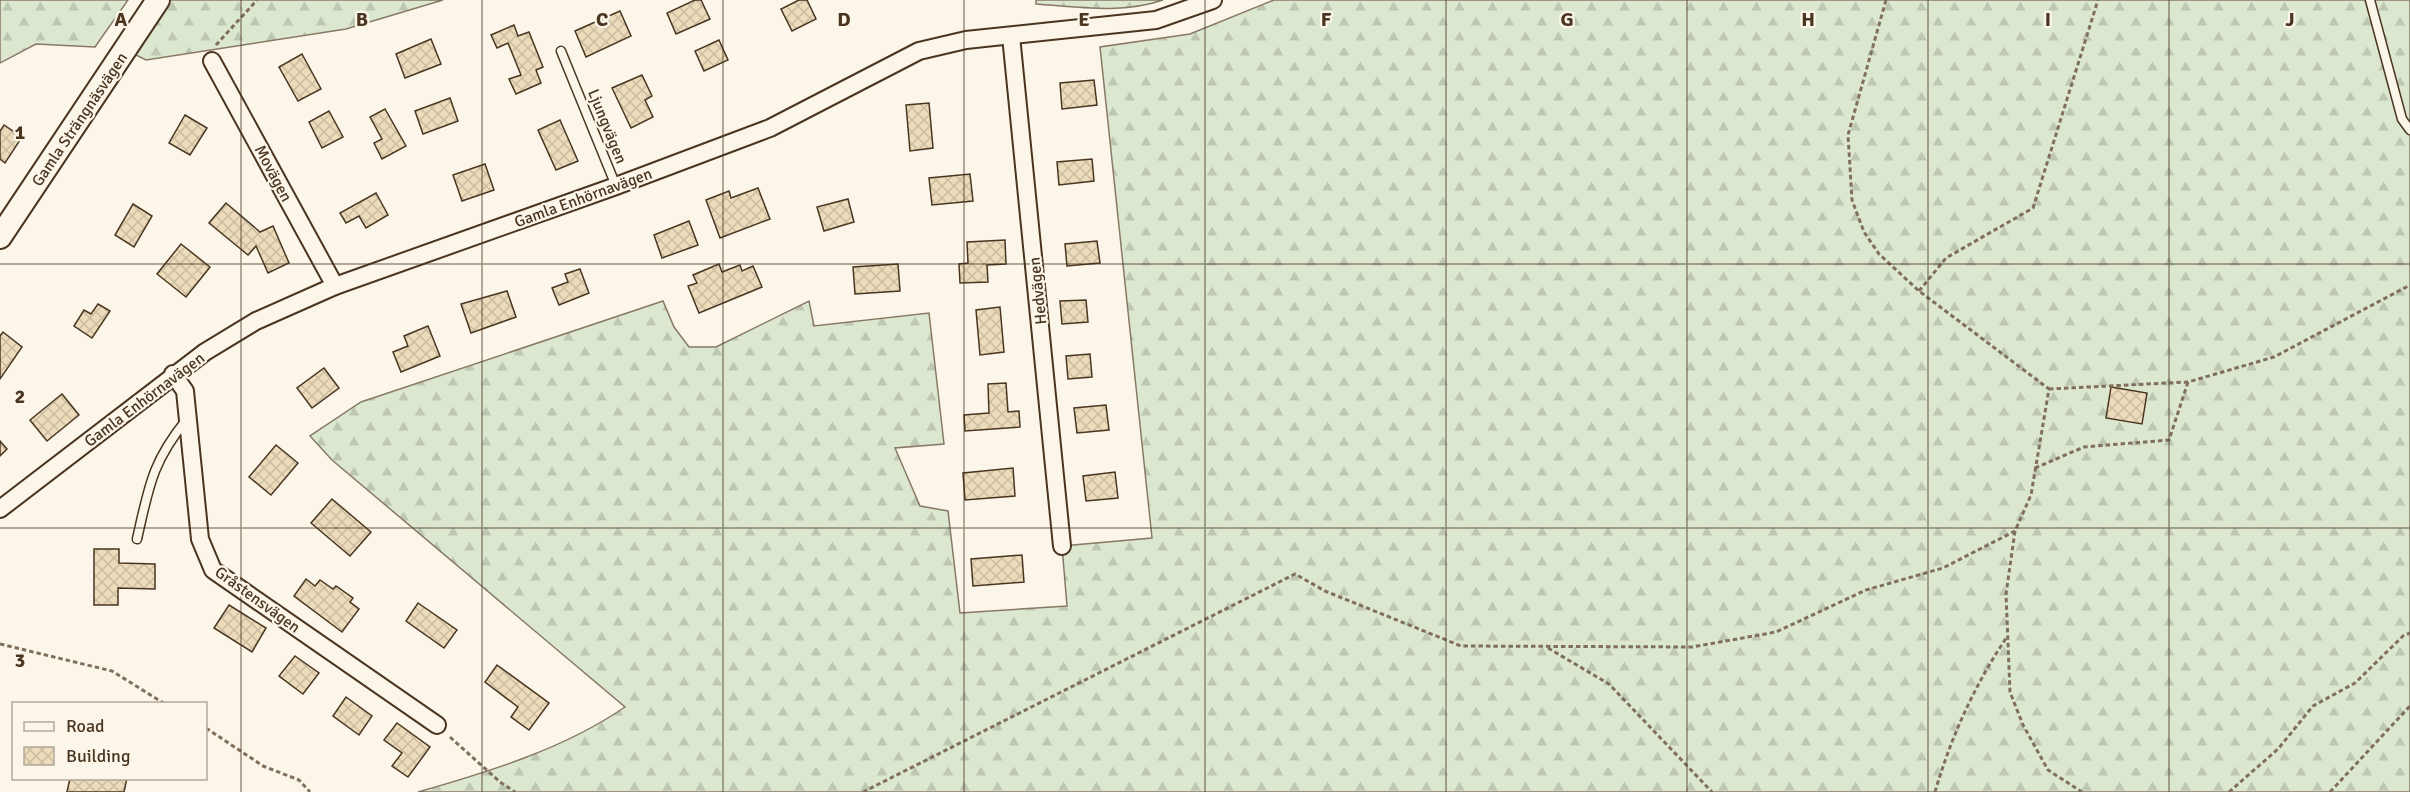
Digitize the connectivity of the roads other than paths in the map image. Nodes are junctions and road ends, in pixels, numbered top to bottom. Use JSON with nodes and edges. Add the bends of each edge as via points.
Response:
{"nodes":[{"id":1,"x":158,"y":0,"type":"edge"},
{"id":2,"x":1213,"y":0,"type":"edge"},
{"id":3,"x":2370,"y":0,"type":"edge"},
{"id":4,"x":1011,"y":36,"type":"junction"},
{"id":5,"x":561,"y":51,"type":"dead end"},
{"id":6,"x":212,"y":61,"type":"road end"},
{"id":7,"x":2410,"y":130,"type":"edge"},
{"id":8,"x":616,"y":186,"type":"junction"},
{"id":9,"x":0,"y":237,"type":"edge"},
{"id":10,"x":335,"y":286,"type":"junction"},
{"id":11,"x":173,"y":374,"type":"junction"},
{"id":12,"x":188,"y":418,"type":"junction"},
{"id":13,"x":0,"y":510,"type":"edge"},
{"id":14,"x":137,"y":539,"type":"dead end"},
{"id":15,"x":1062,"y":546,"type":"dead end"},
{"id":16,"x":437,"y":725,"type":"road end"}],
"edges":[{"from":1,"to":9,"type":"main road","name":"Gamla Strängnäsvägen"},
{"from":2,"to":4,"type":"street","name":"Gamla Enhörnavägen","via":[[1156,20]]},
{"from":3,"to":7,"type":"lane","via":[[2402,119]]},
{"from":4,"to":8,"type":"street","name":"Gamla Enhörnavägen","via":[[966,40],[919,51],[770,128]]},
{"from":4,"to":15,"type":"street","name":"Hedvägen"},
{"from":5,"to":8,"type":"lane","name":"Ljungvägen"},
{"from":6,"to":10,"type":"street","name":"Movägen"},
{"from":8,"to":10,"type":"street","name":"Gamla Enhörnavägen"},
{"from":10,"to":11,"type":"street","name":"Gamla Enhörnavägen","via":[[256,321]]},
{"from":11,"to":12,"type":"street","name":"Gråstensvägen","via":[[185,391]]},
{"from":11,"to":13,"type":"street","name":"Gamla Enhörnavägen"},
{"from":12,"to":14,"type":"lane","via":[[166,446],[150,479]]},
{"from":12,"to":16,"type":"street","name":"Gråstensvägen","via":[[200,539],[213,570]]}]}
